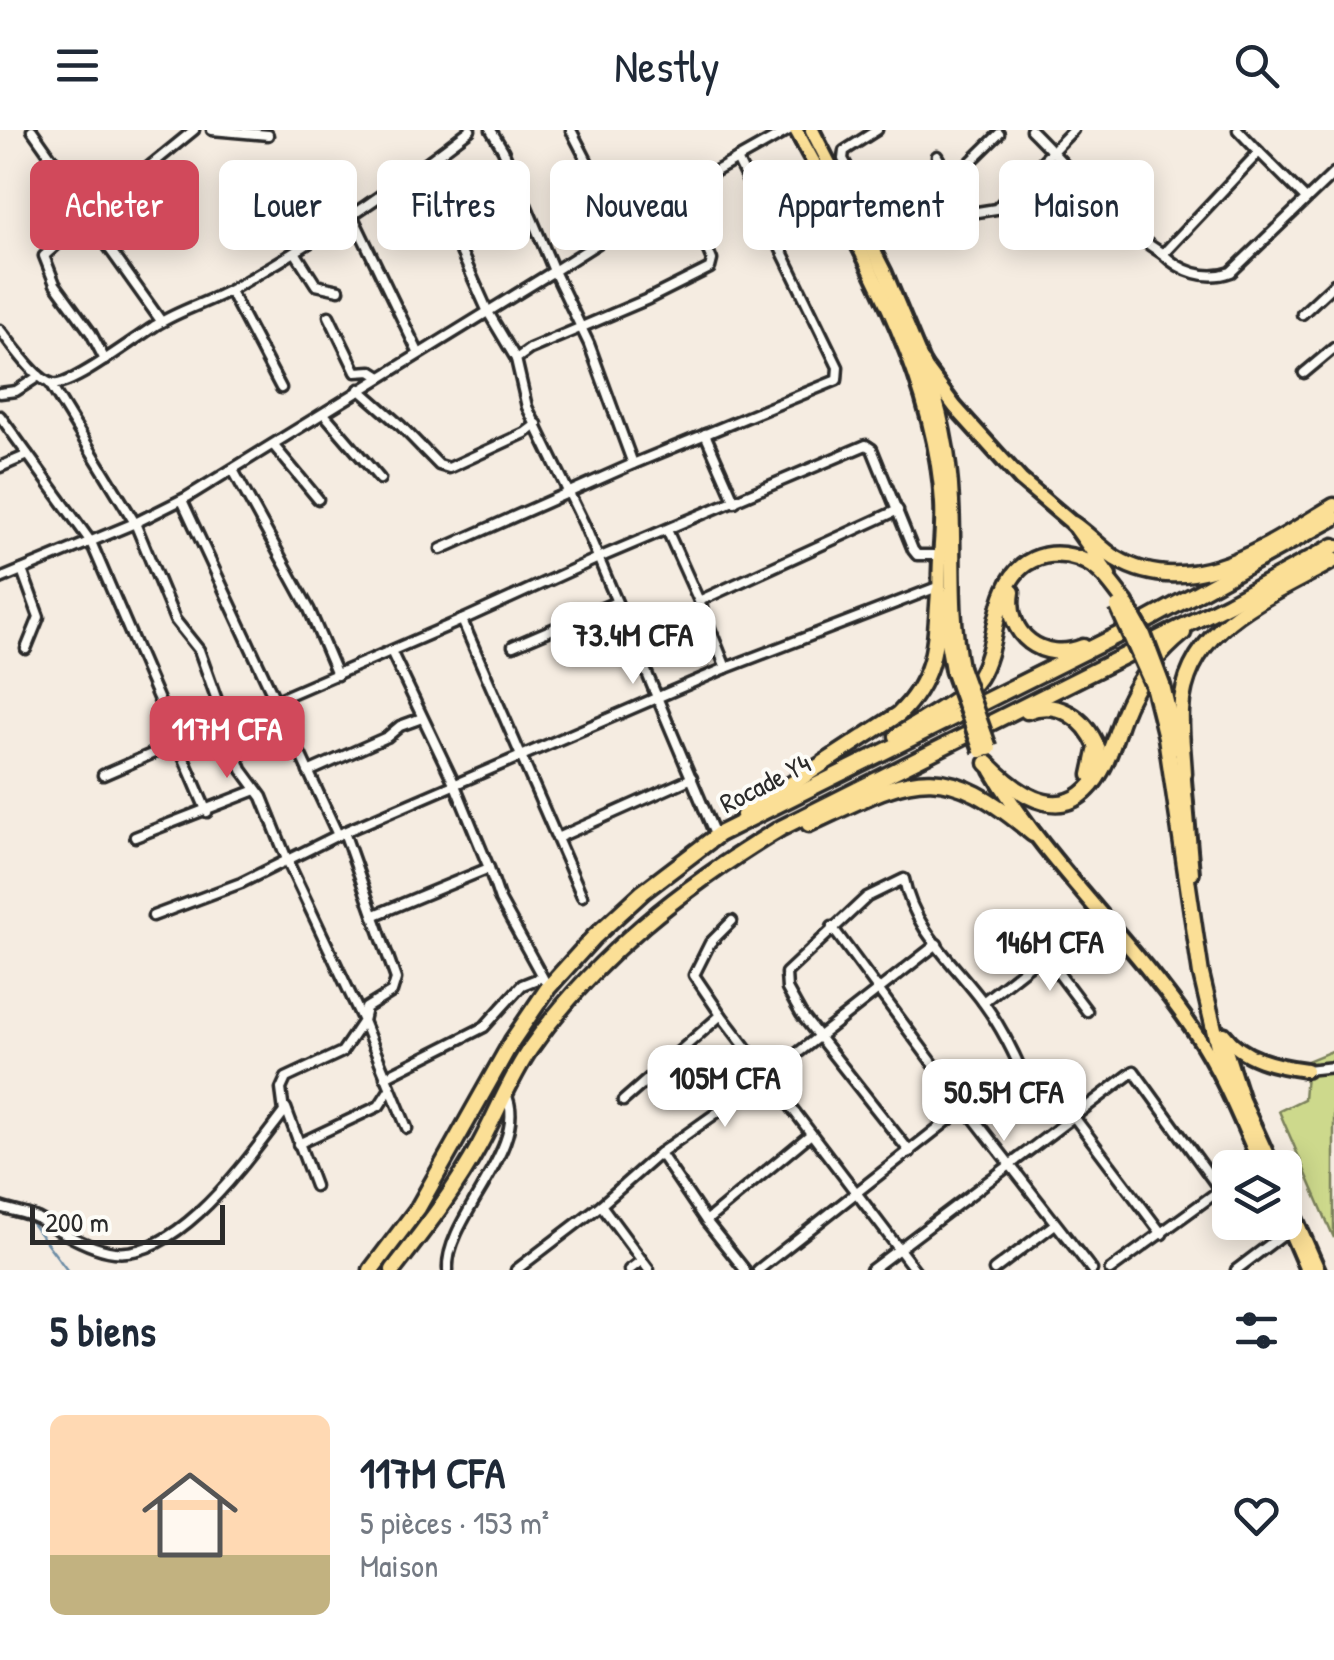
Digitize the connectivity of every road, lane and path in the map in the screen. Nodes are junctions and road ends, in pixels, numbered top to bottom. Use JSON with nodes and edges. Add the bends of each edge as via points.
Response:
{"nodes":[{"id":1,"x":32,"y":130,"type":"edge"},
{"id":2,"x":194,"y":130,"type":"edge"},
{"id":3,"x":212,"y":130,"type":"edge"},
{"id":4,"x":470,"y":130,"type":"edge"},
{"id":5,"x":491,"y":130,"type":"edge"},
{"id":6,"x":571,"y":130,"type":"edge"},
{"id":7,"x":793,"y":130,"type":"edge"},
{"id":8,"x":812,"y":130,"type":"edge"},
{"id":9,"x":877,"y":130,"type":"edge"},
{"id":10,"x":1032,"y":130,"type":"edge"},
{"id":11,"x":1073,"y":130,"type":"edge"},
{"id":12,"x":1238,"y":130,"type":"edge"},
{"id":13,"x":999,"y":134,"type":"dead end"},
{"id":14,"x":268,"y":135,"type":"dead end"},
{"id":15,"x":1054,"y":152,"type":"junction"},
{"id":16,"x":1259,"y":152,"type":"junction"},
{"id":17,"x":938,"y":156,"type":"dead end"},
{"id":18,"x":738,"y":158,"type":"junction"},
{"id":19,"x":53,"y":160,"type":"edge"},
{"id":20,"x":157,"y":160,"type":"edge"},
{"id":21,"x":432,"y":160,"type":"edge"},
{"id":22,"x":586,"y":160,"type":"edge"},
{"id":23,"x":843,"y":160,"type":"edge"},
{"id":24,"x":940,"y":160,"type":"edge"},
{"id":25,"x":972,"y":160,"type":"edge"},
{"id":26,"x":723,"y":167,"type":"edge"},
{"id":27,"x":1334,"y":173,"type":"edge"},
{"id":28,"x":1305,"y":198,"type":"junction"},
{"id":29,"x":979,"y":211,"type":"edge"},
{"id":30,"x":357,"y":226,"type":"edge"},
{"id":31,"x":51,"y":250,"type":"edge"},
{"id":32,"x":111,"y":250,"type":"edge"},
{"id":33,"x":298,"y":250,"type":"edge"},
{"id":34,"x":460,"y":250,"type":"edge"},
{"id":35,"x":589,"y":250,"type":"edge"},
{"id":36,"x":708,"y":250,"type":"edge"},
{"id":37,"x":295,"y":252,"type":"junction"},
{"id":38,"x":1163,"y":254,"type":"junction"},
{"id":39,"x":554,"y":271,"type":"junction"},
{"id":40,"x":1334,"y":284,"type":"edge"},
{"id":41,"x":338,"y":290,"type":"dead end"},
{"id":42,"x":230,"y":291,"type":"junction"},
{"id":43,"x":488,"y":312,"type":"junction"},
{"id":44,"x":1302,"y":314,"type":"dead end"},
{"id":45,"x":330,"y":316,"type":"dead end"},
{"id":46,"x":161,"y":322,"type":"junction"},
{"id":47,"x":582,"y":327,"type":"junction"},
{"id":48,"x":0,"y":330,"type":"edge"},
{"id":49,"x":1334,"y":348,"type":"edge"},
{"id":50,"x":418,"y":352,"type":"junction"},
{"id":51,"x":104,"y":360,"type":"junction"},
{"id":52,"x":516,"y":360,"type":"junction"},
{"id":53,"x":923,"y":364,"type":"junction"},
{"id":54,"x":1304,"y":373,"type":"dead end"},
{"id":55,"x":39,"y":376,"type":"junction"},
{"id":56,"x":379,"y":376,"type":"junction"},
{"id":57,"x":50,"y":384,"type":"junction"},
{"id":58,"x":281,"y":388,"type":"dead end"},
{"id":59,"x":359,"y":389,"type":"junction"},
{"id":60,"x":0,"y":393,"type":"edge"},
{"id":61,"x":325,"y":415,"type":"junction"},
{"id":62,"x":0,"y":416,"type":"edge"},
{"id":63,"x":536,"y":424,"type":"junction"},
{"id":64,"x":705,"y":434,"type":"junction"},
{"id":65,"x":274,"y":446,"type":"junction"},
{"id":66,"x":28,"y":455,"type":"junction"},
{"id":67,"x":632,"y":464,"type":"junction"},
{"id":68,"x":0,"y":466,"type":"edge"},
{"id":69,"x":233,"y":470,"type":"junction"},
{"id":70,"x":380,"y":479,"type":"dead end"},
{"id":71,"x":570,"y":493,"type":"junction"},
{"id":72,"x":318,"y":499,"type":"dead end"},
{"id":73,"x":182,"y":500,"type":"junction"},
{"id":74,"x":735,"y":502,"type":"junction"},
{"id":75,"x":1334,"y":506,"type":"edge"},
{"id":76,"x":898,"y":510,"type":"junction"},
{"id":77,"x":1334,"y":518,"type":"edge"},
{"id":78,"x":135,"y":523,"type":"junction"},
{"id":79,"x":1073,"y":524,"type":"junction"},
{"id":80,"x":667,"y":530,"type":"junction"},
{"id":81,"x":91,"y":542,"type":"junction"},
{"id":82,"x":1334,"y":546,"type":"edge"},
{"id":83,"x":441,"y":550,"type":"dead end"},
{"id":84,"x":942,"y":555,"type":"junction"},
{"id":85,"x":596,"y":559,"type":"junction"},
{"id":86,"x":1334,"y":560,"type":"edge"},
{"id":87,"x":22,"y":570,"type":"junction"},
{"id":88,"x":0,"y":579,"type":"edge"},
{"id":89,"x":939,"y":589,"type":"junction"},
{"id":90,"x":699,"y":601,"type":"junction"},
{"id":91,"x":614,"y":603,"type":"junction"},
{"id":92,"x":1228,"y":604,"type":"junction"},
{"id":93,"x":1122,"y":605,"type":"junction"},
{"id":94,"x":462,"y":620,"type":"junction"},
{"id":95,"x":1148,"y":620,"type":"junction"},
{"id":96,"x":514,"y":646,"type":"dead end"},
{"id":97,"x":26,"y":649,"type":"dead end"},
{"id":98,"x":391,"y":651,"type":"junction"},
{"id":99,"x":726,"y":668,"type":"junction"},
{"id":100,"x":956,"y":669,"type":"junction"},
{"id":101,"x":336,"y":675,"type":"junction"},
{"id":102,"x":1158,"y":685,"type":"junction"},
{"id":103,"x":658,"y":697,"type":"junction"},
{"id":104,"x":277,"y":702,"type":"junction"},
{"id":105,"x":422,"y":718,"type":"junction"},
{"id":106,"x":226,"y":723,"type":"junction"},
{"id":107,"x":966,"y":735,"type":"junction"},
{"id":108,"x":175,"y":744,"type":"junction"},
{"id":109,"x":986,"y":754,"type":"junction"},
{"id":110,"x":521,"y":755,"type":"junction"},
{"id":111,"x":308,"y":772,"type":"junction"},
{"id":112,"x":1184,"y":774,"type":"junction"},
{"id":113,"x":103,"y":775,"type":"dead end"},
{"id":114,"x":834,"y":776,"type":"junction"},
{"id":115,"x":692,"y":778,"type":"junction"},
{"id":116,"x":456,"y":785,"type":"junction"},
{"id":117,"x":256,"y":790,"type":"junction"},
{"id":118,"x":207,"y":812,"type":"junction"},
{"id":119,"x":341,"y":834,"type":"junction"},
{"id":120,"x":1033,"y":834,"type":"junction"},
{"id":121,"x":718,"y":836,"type":"junction"},
{"id":122,"x":135,"y":837,"type":"dead end"},
{"id":123,"x":557,"y":838,"type":"junction"},
{"id":124,"x":288,"y":862,"type":"junction"},
{"id":125,"x":489,"y":868,"type":"junction"},
{"id":126,"x":582,"y":896,"type":"dead end"},
{"id":127,"x":375,"y":915,"type":"junction"},
{"id":128,"x":153,"y":916,"type":"dead end"},
{"id":129,"x":732,"y":921,"type":"dead end"},
{"id":130,"x":832,"y":927,"type":"junction"},
{"id":131,"x":936,"y":944,"type":"junction"},
{"id":132,"x":598,"y":967,"type":"junction"},
{"id":133,"x":545,"y":983,"type":"junction"},
{"id":134,"x":878,"y":989,"type":"junction"},
{"id":135,"x":982,"y":1002,"type":"junction"},
{"id":136,"x":1086,"y":1011,"type":"dead end"},
{"id":137,"x":721,"y":1016,"type":"junction"},
{"id":138,"x":363,"y":1021,"type":"junction"},
{"id":139,"x":1218,"y":1024,"type":"junction"},
{"id":140,"x":819,"y":1036,"type":"junction"},
{"id":141,"x":1334,"y":1067,"type":"edge"},
{"id":142,"x":1306,"y":1070,"type":"joint"},
{"id":143,"x":385,"y":1077,"type":"junction"},
{"id":144,"x":767,"y":1077,"type":"junction"},
{"id":145,"x":1226,"y":1084,"type":"junction"},
{"id":146,"x":390,"y":1090,"type":"junction"},
{"id":147,"x":506,"y":1094,"type":"junction"},
{"id":148,"x":283,"y":1098,"type":"junction"},
{"id":149,"x":622,"y":1101,"type":"dead end"},
{"id":150,"x":966,"y":1107,"type":"junction"},
{"id":151,"x":1074,"y":1117,"type":"junction"},
{"id":152,"x":408,"y":1128,"type":"dead end"},
{"id":153,"x":810,"y":1134,"type":"junction"},
{"id":154,"x":298,"y":1144,"type":"junction"},
{"id":155,"x":1254,"y":1150,"type":"edge"},
{"id":156,"x":1264,"y":1150,"type":"edge"},
{"id":157,"x":660,"y":1152,"type":"junction"},
{"id":158,"x":910,"y":1152,"type":"junction"},
{"id":159,"x":1009,"y":1164,"type":"junction"},
{"id":160,"x":314,"y":1186,"type":"dead end"},
{"id":161,"x":856,"y":1193,"type":"junction"},
{"id":162,"x":601,"y":1205,"type":"junction"},
{"id":163,"x":0,"y":1207,"type":"edge"},
{"id":164,"x":706,"y":1221,"type":"junction"},
{"id":165,"x":1056,"y":1224,"type":"junction"},
{"id":166,"x":1162,"y":1234,"type":"junction"},
{"id":167,"x":1302,"y":1234,"type":"edge"},
{"id":168,"x":1269,"y":1240,"type":"edge"},
{"id":169,"x":1294,"y":1240,"type":"edge"},
{"id":170,"x":899,"y":1250,"type":"junction"},
{"id":171,"x":642,"y":1260,"type":"junction"},
{"id":172,"x":372,"y":1270,"type":"edge"},
{"id":173,"x":393,"y":1270,"type":"edge"},
{"id":174,"x":448,"y":1270,"type":"edge"},
{"id":175,"x":516,"y":1270,"type":"edge"},
{"id":176,"x":628,"y":1270,"type":"edge"},
{"id":177,"x":649,"y":1270,"type":"edge"},
{"id":178,"x":746,"y":1270,"type":"edge"},
{"id":179,"x":758,"y":1270,"type":"edge"},
{"id":180,"x":871,"y":1270,"type":"edge"},
{"id":181,"x":915,"y":1270,"type":"edge"},
{"id":182,"x":994,"y":1270,"type":"edge"},
{"id":183,"x":1092,"y":1270,"type":"edge"},
{"id":184,"x":1110,"y":1270,"type":"edge"},
{"id":185,"x":1236,"y":1270,"type":"edge"},
{"id":186,"x":1307,"y":1270,"type":"edge"},
{"id":187,"x":1318,"y":1270,"type":"edge"}],
"edges":[{"from":1,"to":19,"type":"street"},
{"from":2,"to":20,"type":"street"},
{"from":3,"to":14,"type":"street"},
{"from":4,"to":21,"type":"street"},
{"from":5,"to":39,"type":"street"},
{"from":6,"to":22,"type":"street"},
{"from":7,"to":18,"type":"street"},
{"from":7,"to":84,"type":"main road","via":[[860,246],[910,364],[937,468]]},
{"from":8,"to":53,"type":"main road"},
{"from":9,"to":23,"type":"street","via":[[844,151]]},
{"from":10,"to":15,"type":"street"},
{"from":11,"to":15,"type":"street"},
{"from":12,"to":16,"type":"street"},
{"from":13,"to":25,"type":"street"},
{"from":15,"to":29,"type":"street","via":[[996,209]]},
{"from":15,"to":38,"type":"street","via":[[1131,234]]},
{"from":16,"to":28,"type":"street"},
{"from":16,"to":38,"type":"street"},
{"from":17,"to":24,"type":"street"},
{"from":18,"to":26,"type":"street"},
{"from":18,"to":64,"type":"street","via":[[839,374]]},
{"from":27,"to":28,"type":"street"},
{"from":28,"to":38,"type":"street","via":[[1231,272],[1192,273]]},
{"from":30,"to":50,"type":"street"},
{"from":31,"to":51,"type":"street","via":[[44,256],[55,284]]},
{"from":32,"to":46,"type":"street"},
{"from":33,"to":37,"type":"street"},
{"from":34,"to":43,"type":"street"},
{"from":35,"to":39,"type":"street"},
{"from":36,"to":47,"type":"street","via":[[710,268]]},
{"from":37,"to":41,"type":"street","via":[[316,285]]},
{"from":37,"to":42,"type":"street"},
{"from":39,"to":43,"type":"street"},
{"from":39,"to":47,"type":"street"},
{"from":40,"to":44,"type":"street"},
{"from":42,"to":46,"type":"street"},
{"from":42,"to":58,"type":"street"},
{"from":43,"to":50,"type":"street"},
{"from":43,"to":52,"type":"street"},
{"from":45,"to":56,"type":"street","via":[[356,372]]},
{"from":46,"to":51,"type":"street"},
{"from":47,"to":52,"type":"street"},
{"from":47,"to":67,"type":"street"},
{"from":48,"to":55,"type":"street"},
{"from":49,"to":54,"type":"street"},
{"from":50,"to":56,"type":"street"},
{"from":51,"to":57,"type":"street"},
{"from":52,"to":63,"type":"street"},
{"from":53,"to":79,"type":"main road","via":[[1021,480]]},
{"from":53,"to":100,"type":"highway","via":[[938,402],[951,503]]},
{"from":55,"to":57,"type":"street"},
{"from":55,"to":60,"type":"street"},
{"from":56,"to":59,"type":"street"},
{"from":57,"to":78,"type":"street"},
{"from":59,"to":61,"type":"street"},
{"from":59,"to":63,"type":"street","via":[[439,466],[449,468]]},
{"from":61,"to":65,"type":"street"},
{"from":61,"to":70,"type":"street"},
{"from":62,"to":66,"type":"street"},
{"from":63,"to":71,"type":"street"},
{"from":64,"to":67,"type":"street"},
{"from":64,"to":74,"type":"street"},
{"from":65,"to":69,"type":"street"},
{"from":65,"to":72,"type":"street"},
{"from":66,"to":68,"type":"street"},
{"from":66,"to":81,"type":"street"},
{"from":67,"to":71,"type":"street"},
{"from":69,"to":73,"type":"street"},
{"from":69,"to":101,"type":"street","via":[[309,609]]},
{"from":71,"to":83,"type":"street"},
{"from":71,"to":85,"type":"street"},
{"from":73,"to":78,"type":"street"},
{"from":73,"to":104,"type":"street"},
{"from":74,"to":76,"type":"street","via":[[866,445]]},
{"from":74,"to":80,"type":"street"},
{"from":75,"to":79,"type":"highway","via":[[1210,572],[1176,577],[1114,557]]},
{"from":76,"to":84,"type":"street","via":[[918,555]]},
{"from":76,"to":90,"type":"street"},
{"from":77,"to":95,"type":"highway","name":"Rocade Y4"},
{"from":78,"to":81,"type":"street"},
{"from":78,"to":106,"type":"street"},
{"from":79,"to":93,"type":"main road"},
{"from":80,"to":85,"type":"street"},
{"from":80,"to":90,"type":"street"},
{"from":81,"to":87,"type":"street"},
{"from":81,"to":108,"type":"street"},
{"from":82,"to":92,"type":"highway","name":"Rocade Y4"},
{"from":84,"to":89,"type":"main road"},
{"from":85,"to":91,"type":"street"},
{"from":85,"to":94,"type":"street"},
{"from":86,"to":112,"type":"highway","via":[[1240,611],[1212,634],[1184,689]]},
{"from":87,"to":88,"type":"street"},
{"from":87,"to":97,"type":"street","via":[[39,617]]},
{"from":89,"to":99,"type":"street"},
{"from":89,"to":100,"type":"main road"},
{"from":89,"to":121,"type":"highway","via":[[934,659],[920,694]]},
{"from":90,"to":99,"type":"street"},
{"from":91,"to":96,"type":"street"},
{"from":91,"to":103,"type":"street"},
{"from":92,"to":107,"type":"highway","name":"Rocade Y4"},
{"from":92,"to":109,"type":"highway","via":[[1152,661],[1102,771],[1079,795],[1040,802],[1016,792]]},
{"from":93,"to":95,"type":"highway","via":[[1093,575],[1050,559],[1019,577],[1010,595],[1015,629],[1046,652],[1075,650]]},
{"from":93,"to":102,"type":"highway","bridge":true},
{"from":93,"to":114,"type":"highway","via":[[1098,569],[1070,554],[1030,560],[1004,592],[977,681]]},
{"from":94,"to":98,"type":"street"},
{"from":94,"to":110,"type":"street"},
{"from":95,"to":114,"type":"highway","name":"Rocade Y4"},
{"from":98,"to":101,"type":"street"},
{"from":98,"to":105,"type":"street"},
{"from":99,"to":103,"type":"street"},
{"from":100,"to":109,"type":"highway","bridge":true},
{"from":101,"to":104,"type":"street"},
{"from":102,"to":112,"type":"main road"},
{"from":102,"to":145,"type":"highway","via":[[1200,974]]},
{"from":103,"to":110,"type":"street"},
{"from":103,"to":115,"type":"street"},
{"from":104,"to":106,"type":"street"},
{"from":104,"to":111,"type":"street"},
{"from":105,"to":111,"type":"street"},
{"from":105,"to":116,"type":"street"},
{"from":106,"to":108,"type":"street"},
{"from":106,"to":117,"type":"street"},
{"from":107,"to":109,"type":"highway","via":[[1052,707],[1081,720],[1097,747],[1088,782],[1060,796],[1020,788]]},
{"from":107,"to":132,"type":"highway","name":"Rocade Y4","via":[[720,865]]},
{"from":108,"to":113,"type":"street"},
{"from":108,"to":118,"type":"street"},
{"from":109,"to":120,"type":"main road"},
{"from":110,"to":116,"type":"street"},
{"from":110,"to":123,"type":"street"},
{"from":111,"to":119,"type":"street"},
{"from":112,"to":139,"type":"main road","via":[[1192,874]]},
{"from":114,"to":121,"type":"highway","name":"Rocade Y4"},
{"from":115,"to":121,"type":"street"},
{"from":115,"to":123,"type":"street"},
{"from":116,"to":119,"type":"street"},
{"from":116,"to":125,"type":"street"},
{"from":117,"to":118,"type":"street"},
{"from":117,"to":124,"type":"street"},
{"from":118,"to":122,"type":"street"},
{"from":119,"to":124,"type":"street"},
{"from":119,"to":127,"type":"street"},
{"from":120,"to":132,"type":"highway","via":[[997,803],[960,785],[919,781],[886,789],[735,866]]},
{"from":120,"to":145,"type":"main road","via":[[1146,970]]},
{"from":121,"to":133,"type":"highway","name":"Rocade Y4","via":[[643,892]]},
{"from":123,"to":126,"type":"street"},
{"from":124,"to":128,"type":"street"},
{"from":124,"to":138,"type":"street"},
{"from":125,"to":127,"type":"street"},
{"from":125,"to":133,"type":"street"},
{"from":127,"to":138,"type":"street","via":[[396,987],[366,1008]]},
{"from":129,"to":137,"type":"street","via":[[710,943],[694,975]]},
{"from":130,"to":131,"type":"street","via":[[867,897],[904,879]]},
{"from":130,"to":134,"type":"street"},
{"from":130,"to":140,"type":"street","via":[[786,972],[787,989]]},
{"from":131,"to":134,"type":"street"},
{"from":131,"to":135,"type":"street"},
{"from":132,"to":147,"type":"highway","name":"Rocade Y4","via":[[528,1052]]},
{"from":133,"to":143,"type":"street","via":[[522,985],[489,1024]]},
{"from":133,"to":172,"type":"highway","name":"Rocade Y4","via":[[418,1208]]},
{"from":134,"to":140,"type":"street"},
{"from":134,"to":150,"type":"street"},
{"from":135,"to":136,"type":"street","via":[[1044,954]]},
{"from":135,"to":151,"type":"street","via":[[1011,1043],[1027,1084]]},
{"from":137,"to":144,"type":"street"},
{"from":137,"to":149,"type":"street"},
{"from":138,"to":143,"type":"street"},
{"from":138,"to":148,"type":"street","via":[[342,1052],[286,1078]]},
{"from":139,"to":142,"type":"main road","via":[[1240,1050]]},
{"from":139,"to":156,"type":"main road"},
{"from":140,"to":144,"type":"street"},
{"from":140,"to":158,"type":"street"},
{"from":141,"to":142,"type":"street"},
{"from":143,"to":146,"type":"street"},
{"from":144,"to":153,"type":"street"},
{"from":144,"to":157,"type":"street"},
{"from":145,"to":155,"type":"main road"},
{"from":146,"to":152,"type":"street"},
{"from":146,"to":154,"type":"street","via":[[379,1106]]},
{"from":147,"to":173,"type":"highway","name":"Rocade Y4","via":[[478,1148]]},
{"from":147,"to":174,"type":"street","via":[[512,1109],[506,1133],[450,1244]]},
{"from":148,"to":154,"type":"street"},
{"from":148,"to":163,"type":"street","via":[[284,1112],[238,1172],[182,1226],[149,1247],[108,1251]]},
{"from":150,"to":158,"type":"street"},
{"from":150,"to":159,"type":"street"},
{"from":151,"to":159,"type":"street"},
{"from":151,"to":166,"type":"street"},
{"from":151,"to":166,"type":"street","via":[[1134,1070],[1220,1190]]},
{"from":153,"to":161,"type":"street"},
{"from":153,"to":164,"type":"street"},
{"from":154,"to":160,"type":"street"},
{"from":157,"to":162,"type":"street"},
{"from":157,"to":164,"type":"street"},
{"from":158,"to":161,"type":"street"},
{"from":159,"to":165,"type":"street"},
{"from":159,"to":170,"type":"street"},
{"from":161,"to":170,"type":"street"},
{"from":161,"to":179,"type":"street"},
{"from":162,"to":171,"type":"street"},
{"from":162,"to":175,"type":"street"},
{"from":164,"to":178,"type":"street"},
{"from":165,"to":182,"type":"street"},
{"from":165,"to":183,"type":"street"},
{"from":166,"to":184,"type":"street"},
{"from":167,"to":187,"type":"main road"},
{"from":168,"to":185,"type":"street"},
{"from":169,"to":186,"type":"main road"},
{"from":170,"to":180,"type":"street"},
{"from":170,"to":181,"type":"street"},
{"from":171,"to":176,"type":"street"},
{"from":171,"to":177,"type":"street"}]}
